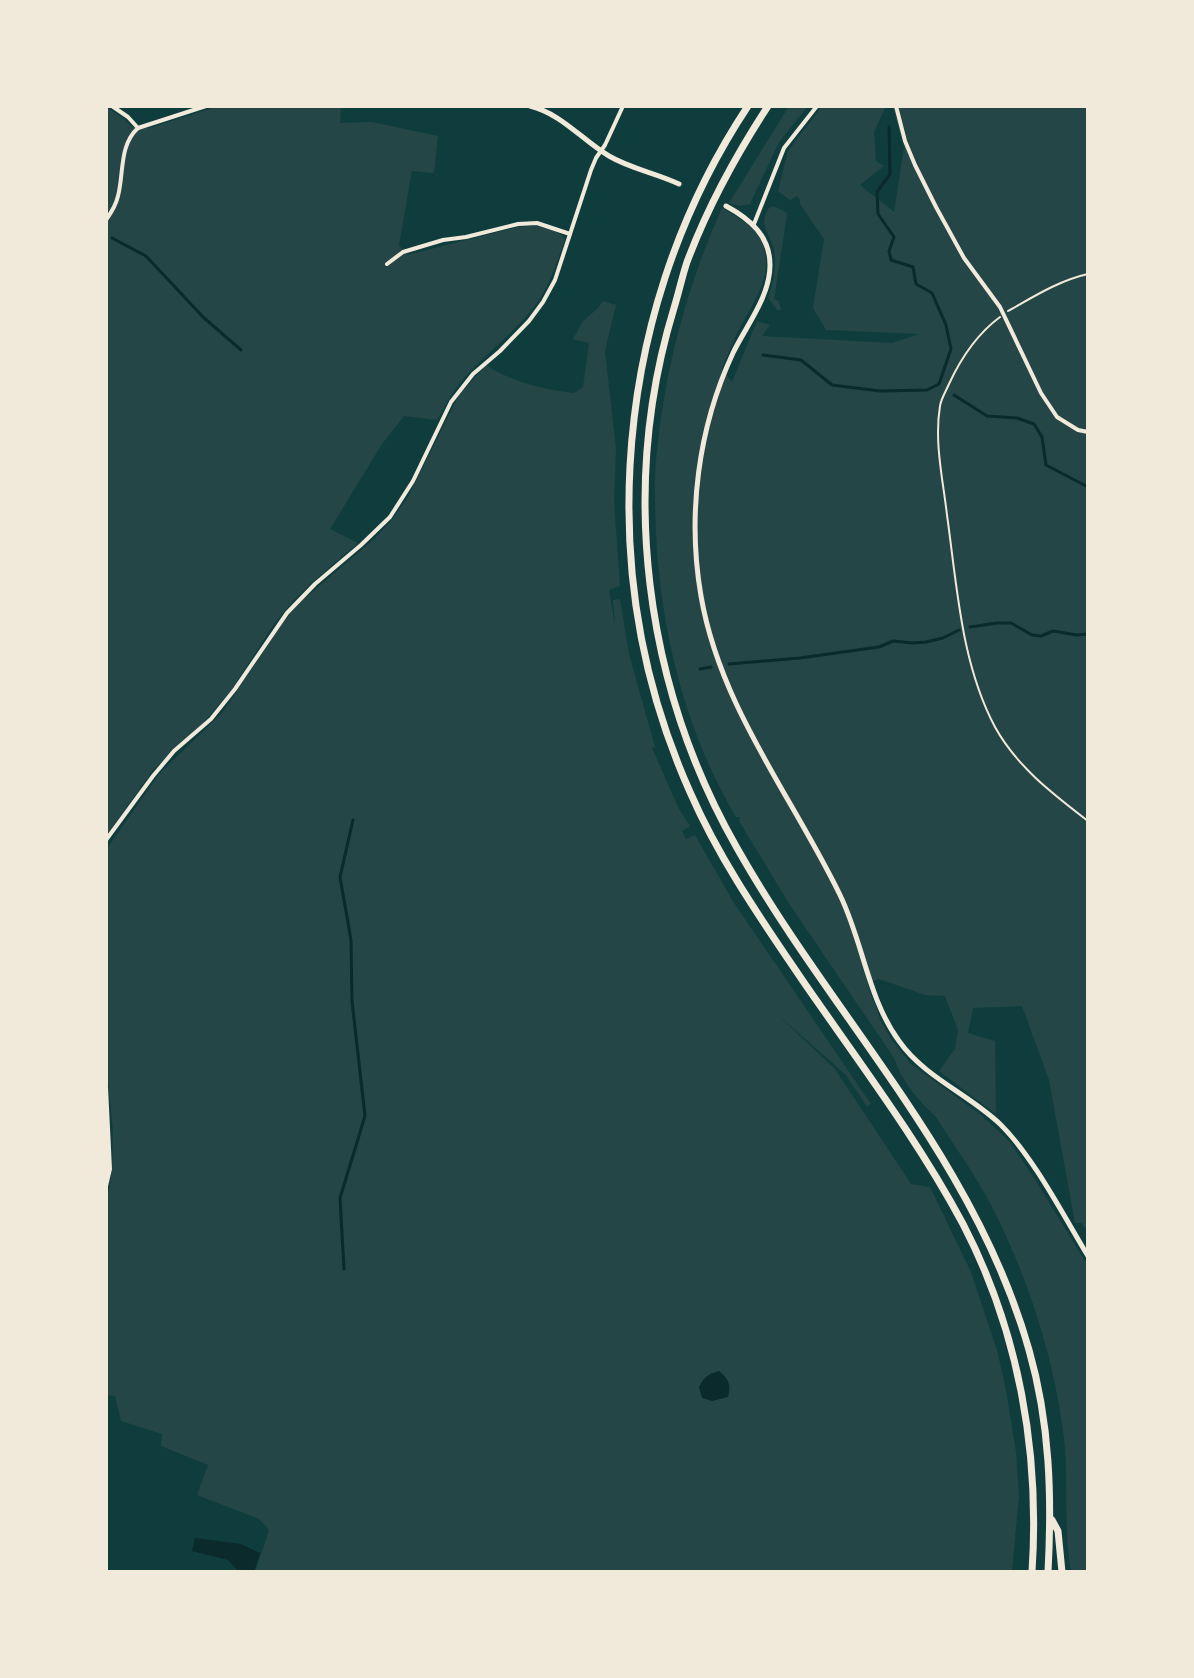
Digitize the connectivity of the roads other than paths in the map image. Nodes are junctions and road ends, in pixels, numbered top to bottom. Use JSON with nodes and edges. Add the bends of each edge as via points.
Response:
{"nodes":[{"id":1,"x":112,"y":106,"type":"edge"},
{"id":2,"x":206,"y":106,"type":"edge"},
{"id":3,"x":530,"y":106,"type":"edge"},
{"id":4,"x":623,"y":106,"type":"edge"},
{"id":5,"x":748,"y":106,"type":"edge"},
{"id":6,"x":768,"y":106,"type":"edge"},
{"id":7,"x":817,"y":106,"type":"edge"},
{"id":8,"x":896,"y":106,"type":"edge"},
{"id":9,"x":138,"y":128,"type":"junction"},
{"id":10,"x":600,"y":151,"type":"junction"},
{"id":11,"x":679,"y":184,"type":"dead end"},
{"id":12,"x":726,"y":206,"type":"dead end"},
{"id":13,"x":106,"y":220,"type":"edge"},
{"id":14,"x":754,"y":224,"type":"junction"},
{"id":15,"x":570,"y":234,"type":"junction"},
{"id":16,"x":387,"y":264,"type":"dead end"},
{"id":17,"x":1088,"y":432,"type":"edge"},
{"id":18,"x":106,"y":840,"type":"edge"},
{"id":19,"x":106,"y":1087,"type":"edge"},
{"id":20,"x":106,"y":1186,"type":"edge"},
{"id":21,"x":1088,"y":1256,"type":"edge"},
{"id":22,"x":1051,"y":1518,"type":"junction"},
{"id":23,"x":1032,"y":1572,"type":"edge"},
{"id":24,"x":1048,"y":1572,"type":"edge"},
{"id":25,"x":1062,"y":1572,"type":"edge"}],
"edges":[{"from":1,"to":9,"type":"street"},
{"from":2,"to":9,"type":"street"},
{"from":3,"to":10,"type":"street","via":[[563,122]]},
{"from":4,"to":10,"type":"street"},
{"from":5,"to":23,"type":"highway","via":[[689,214],[646,344],[631,435],[628,498],[629,550],[642,639],[664,728],[712,836],[759,916],[924,1159],[964,1226],[990,1285],[1018,1373],[1029,1439]]},
{"from":6,"to":22,"type":"highway","via":[[713,201],[666,330],[654,391],[645,495],[646,554],[657,633],[695,766],[736,847],[939,1151],[994,1254],[1036,1375]]},
{"from":7,"to":14,"type":"street","via":[[784,148]]},
{"from":8,"to":17,"type":"street","via":[[910,153],[936,207],[1000,307],[1041,393],[1057,417]]},
{"from":9,"to":13,"type":"street","via":[[125,148],[118,197]]},
{"from":10,"to":11,"type":"street"},
{"from":10,"to":15,"type":"street"},
{"from":12,"to":14,"type":"street"},
{"from":14,"to":21,"type":"street","via":[[767,244],[770,273],[721,381],[695,502],[697,566],[715,654],[743,721],[841,897],[891,1030],[919,1064],[1008,1133]]},
{"from":15,"to":16,"type":"street","via":[[537,223],[518,224],[403,252]]},
{"from":15,"to":18,"type":"street","via":[[543,302],[451,402],[390,517],[287,613],[235,689],[174,751]]},
{"from":19,"to":20,"type":"street"},
{"from":22,"to":24,"type":"highway"},
{"from":22,"to":25,"type":"highway","via":[[1058,1531]]}]}
